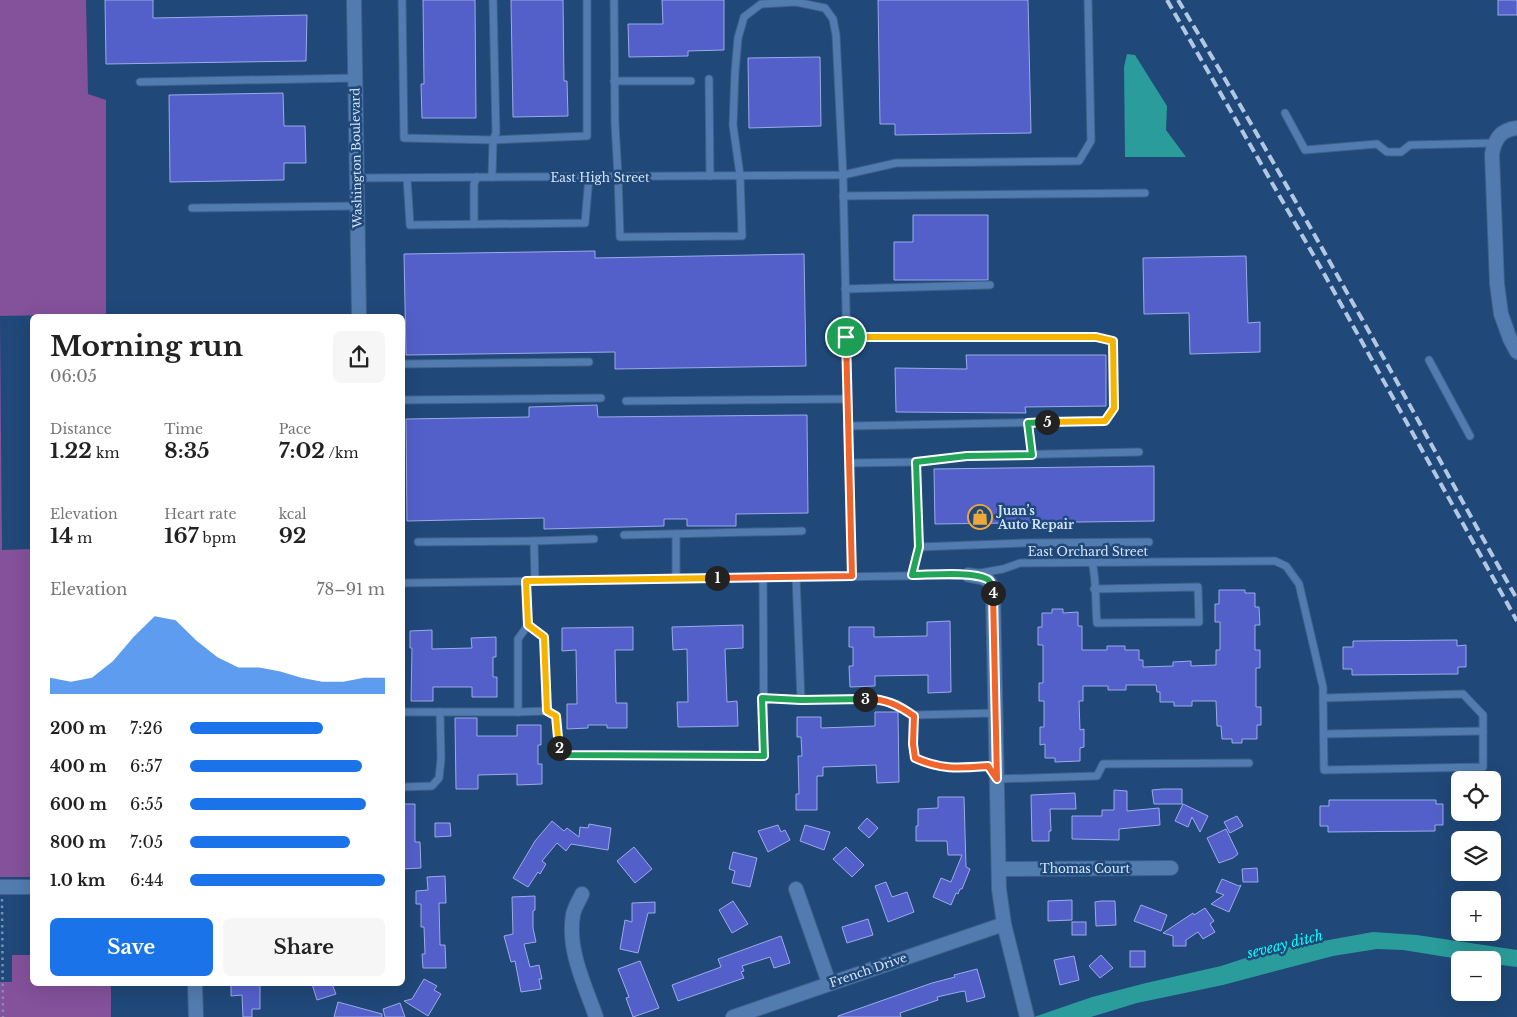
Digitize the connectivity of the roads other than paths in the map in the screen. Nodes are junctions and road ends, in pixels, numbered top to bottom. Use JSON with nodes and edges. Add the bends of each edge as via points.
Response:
{"nodes":[{"id":1,"x":354,"y":0,"type":"edge"},
{"id":2,"x":402,"y":0,"type":"edge"},
{"id":3,"x":493,"y":0,"type":"edge"},
{"id":4,"x":587,"y":0,"type":"edge"},
{"id":5,"x":614,"y":0,"type":"edge"},
{"id":6,"x":1088,"y":0,"type":"edge"},
{"id":7,"x":355,"y":78,"type":"junction"},
{"id":8,"x":709,"y":79,"type":"dead end"},
{"id":9,"x":614,"y":81,"type":"junction"},
{"id":10,"x":691,"y":81,"type":"dead end"},
{"id":11,"x":140,"y":82,"type":"dead end"},
{"id":12,"x":1285,"y":112,"type":"dead end"},
{"id":13,"x":1517,"y":128,"type":"edge"},
{"id":14,"x":493,"y":140,"type":"junction"},
{"id":15,"x":1494,"y":143,"type":"junction"},
{"id":16,"x":843,"y":175,"type":"junction"},
{"id":17,"x":618,"y":176,"type":"junction"},
{"id":18,"x":710,"y":176,"type":"junction"},
{"id":19,"x":740,"y":176,"type":"junction"},
{"id":20,"x":477,"y":177,"type":"junction"},
{"id":21,"x":492,"y":177,"type":"junction"},
{"id":22,"x":589,"y":177,"type":"junction"},
{"id":23,"x":356,"y":178,"type":"junction"},
{"id":24,"x":407,"y":178,"type":"junction"},
{"id":25,"x":1145,"y":193,"type":"dead end"},
{"id":26,"x":843,"y":196,"type":"junction"},
{"id":27,"x":357,"y":206,"type":"junction"},
{"id":28,"x":192,"y":208,"type":"dead end"},
{"id":29,"x":474,"y":224,"type":"junction"},
{"id":30,"x":990,"y":285,"type":"dead end"},
{"id":31,"x":845,"y":289,"type":"junction"},
{"id":32,"x":358,"y":314,"type":"edge"},
{"id":33,"x":846,"y":337,"type":"junction"},
{"id":34,"x":1517,"y":352,"type":"edge"},
{"id":35,"x":1429,"y":360,"type":"dead end"},
{"id":36,"x":589,"y":362,"type":"dead end"},
{"id":37,"x":405,"y":364,"type":"edge"},
{"id":38,"x":600,"y":398,"type":"dead end"},
{"id":39,"x":848,"y":399,"type":"junction"},
{"id":40,"x":405,"y":400,"type":"edge"},
{"id":41,"x":626,"y":401,"type":"dead end"},
{"id":42,"x":1028,"y":423,"type":"junction"},
{"id":43,"x":848,"y":426,"type":"junction"},
{"id":44,"x":1470,"y":436,"type":"dead end"},
{"id":45,"x":1139,"y":452,"type":"dead end"},
{"id":46,"x":1032,"y":455,"type":"junction"},
{"id":47,"x":916,"y":462,"type":"junction"},
{"id":48,"x":849,"y":463,"type":"junction"},
{"id":49,"x":802,"y":531,"type":"dead end"},
{"id":50,"x":676,"y":534,"type":"junction"},
{"id":51,"x":624,"y":535,"type":"dead end"},
{"id":52,"x":594,"y":540,"type":"dead end"},
{"id":53,"x":534,"y":541,"type":"junction"},
{"id":54,"x":418,"y":542,"type":"dead end"},
{"id":55,"x":1149,"y":542,"type":"dead end"},
{"id":56,"x":919,"y":547,"type":"junction"},
{"id":57,"x":1092,"y":562,"type":"junction"},
{"id":58,"x":912,"y":575,"type":"junction"},
{"id":59,"x":969,"y":575,"type":"junction"},
{"id":60,"x":796,"y":576,"type":"junction"},
{"id":61,"x":852,"y":576,"type":"junction"},
{"id":62,"x":763,"y":577,"type":"junction"},
{"id":63,"x":676,"y":578,"type":"junction"},
{"id":64,"x":526,"y":581,"type":"junction"},
{"id":65,"x":536,"y":581,"type":"junction"},
{"id":66,"x":405,"y":583,"type":"edge"},
{"id":67,"x":1094,"y":589,"type":"junction"},
{"id":68,"x":528,"y":625,"type":"junction"},
{"id":69,"x":762,"y":698,"type":"junction"},
{"id":70,"x":1323,"y":698,"type":"junction"},
{"id":71,"x":801,"y":700,"type":"junction"},
{"id":72,"x":547,"y":711,"type":"junction"},
{"id":73,"x":405,"y":712,"type":"edge"},
{"id":74,"x":440,"y":712,"type":"junction"},
{"id":75,"x":518,"y":712,"type":"junction"},
{"id":76,"x":996,"y":713,"type":"junction"},
{"id":77,"x":914,"y":716,"type":"junction"},
{"id":78,"x":1483,"y":731,"type":"junction"},
{"id":79,"x":1324,"y":734,"type":"junction"},
{"id":80,"x":1249,"y":763,"type":"dead end"},
{"id":81,"x":997,"y":779,"type":"junction"},
{"id":82,"x":405,"y":787,"type":"edge"},
{"id":83,"x":1170,"y":868,"type":"dead end"},
{"id":84,"x":999,"y":869,"type":"junction"},
{"id":85,"x":1,"y":887,"type":"edge"},
{"id":86,"x":30,"y":887,"type":"edge"},
{"id":87,"x":796,"y":889,"type":"dead end"},
{"id":88,"x":582,"y":894,"type":"dead end"},
{"id":89,"x":1004,"y":924,"type":"junction"},
{"id":90,"x":829,"y":983,"type":"junction"},
{"id":91,"x":195,"y":986,"type":"edge"},
{"id":92,"x":1027,"y":1016,"type":"edge"},
{"id":93,"x":196,"y":1017,"type":"edge"},
{"id":94,"x":596,"y":1017,"type":"edge"},
{"id":95,"x":733,"y":1017,"type":"edge"}],
"edges":[{"from":1,"to":7,"type":"street","name":"Washington Boulevard"},
{"from":2,"to":14,"type":"lane","via":[[404,138]]},
{"from":3,"to":14,"type":"lane","via":[[496,133]]},
{"from":4,"to":14,"type":"lane","via":[[587,136]]},
{"from":5,"to":9,"type":"lane"},
{"from":6,"to":16,"type":"lane","name":"East High Street","via":[[1091,140],[1079,161],[896,163]]},
{"from":7,"to":11,"type":"lane"},
{"from":7,"to":23,"type":"street","name":"Washington Boulevard"},
{"from":8,"to":18,"type":"lane"},
{"from":9,"to":10,"type":"lane"},
{"from":9,"to":17,"type":"lane"},
{"from":12,"to":15,"type":"lane","via":[[1305,150],[1377,144],[1387,152],[1401,152],[1410,145]]},
{"from":13,"to":15,"type":"street","via":[[1503,132]]},
{"from":14,"to":21,"type":"lane"},
{"from":15,"to":34,"type":"street","via":[[1496,284],[1501,314]]},
{"from":16,"to":19,"type":"lane","name":"East High Street"},
{"from":16,"to":19,"type":"lane","via":[[833,18],[825,8],[796,2],[761,4],[744,17],[738,38],[733,125]]},
{"from":16,"to":26,"type":"lane"},
{"from":17,"to":18,"type":"lane","name":"East High Street"},
{"from":17,"to":19,"type":"lane","via":[[620,237],[685,237],[742,236]]},
{"from":17,"to":22,"type":"lane","name":"East High Street"},
{"from":18,"to":19,"type":"lane","name":"East High Street"},
{"from":20,"to":21,"type":"lane","name":"East High Street"},
{"from":20,"to":24,"type":"lane","name":"East High Street"},
{"from":20,"to":29,"type":"lane","via":[[474,184]]},
{"from":21,"to":22,"type":"lane","name":"East High Street"},
{"from":22,"to":29,"type":"lane","via":[[585,224]]},
{"from":23,"to":24,"type":"lane","name":"East High Street"},
{"from":23,"to":27,"type":"street","name":"Washington Boulevard"},
{"from":24,"to":29,"type":"lane","via":[[410,225]]},
{"from":25,"to":26,"type":"lane"},
{"from":26,"to":31,"type":"lane"},
{"from":27,"to":28,"type":"lane"},
{"from":27,"to":32,"type":"street","name":"Washington Boulevard"},
{"from":30,"to":31,"type":"lane"},
{"from":31,"to":33,"type":"lane"},
{"from":33,"to":39,"type":"lane"},
{"from":33,"to":42,"type":"lane","via":[[1096,337],[1113,341],[1114,408],[1105,421]]},
{"from":35,"to":44,"type":"lane"},
{"from":36,"to":37,"type":"lane"},
{"from":38,"to":40,"type":"lane"},
{"from":39,"to":41,"type":"lane"},
{"from":39,"to":43,"type":"lane"},
{"from":42,"to":43,"type":"lane"},
{"from":42,"to":46,"type":"lane"},
{"from":43,"to":48,"type":"lane"},
{"from":45,"to":46,"type":"lane"},
{"from":46,"to":47,"type":"lane","via":[[967,456]]},
{"from":47,"to":48,"type":"lane"},
{"from":47,"to":56,"type":"lane"},
{"from":48,"to":61,"type":"lane"},
{"from":49,"to":50,"type":"lane"},
{"from":50,"to":51,"type":"lane"},
{"from":50,"to":63,"type":"lane"},
{"from":52,"to":53,"type":"lane"},
{"from":53,"to":54,"type":"lane"},
{"from":53,"to":65,"type":"lane"},
{"from":55,"to":56,"type":"lane"},
{"from":56,"to":58,"type":"lane"},
{"from":57,"to":59,"type":"lane","name":"East Orchard Street","via":[[1020,563]]},
{"from":57,"to":67,"type":"lane"},
{"from":57,"to":70,"type":"lane","name":"East Orchard Street","via":[[1275,561],[1286,566],[1299,584]]},
{"from":58,"to":59,"type":"lane","name":"East Orchard Street"},
{"from":58,"to":61,"type":"lane","name":"East Orchard Street"},
{"from":59,"to":76,"type":"street","via":[[987,579],[993,591]]},
{"from":60,"to":61,"type":"lane","name":"East Orchard Street"},
{"from":60,"to":62,"type":"lane","name":"East Orchard Street"},
{"from":60,"to":71,"type":"lane"},
{"from":62,"to":63,"type":"lane","name":"East Orchard Street"},
{"from":62,"to":69,"type":"lane"},
{"from":63,"to":65,"type":"lane","name":"East Orchard Street"},
{"from":64,"to":65,"type":"lane","name":"East Orchard Street"},
{"from":64,"to":66,"type":"lane","name":"East Orchard Street"},
{"from":64,"to":68,"type":"lane"},
{"from":67,"to":67,"type":"lane","via":[[1097,623],[1200,622],[1198,587]]},
{"from":68,"to":72,"type":"lane","via":[[544,637]]},
{"from":68,"to":75,"type":"lane","via":[[518,639]]},
{"from":69,"to":71,"type":"lane"},
{"from":69,"to":72,"type":"lane","via":[[764,756],[559,755],[556,716]]},
{"from":70,"to":78,"type":"lane","via":[[1463,694],[1483,715]]},
{"from":70,"to":79,"type":"lane","name":"East Orchard Street"},
{"from":71,"to":77,"type":"lane","via":[[874,698],[897,704]]},
{"from":72,"to":75,"type":"lane"},
{"from":73,"to":74,"type":"lane"},
{"from":74,"to":75,"type":"lane"},
{"from":74,"to":82,"type":"lane","via":[[439,778],[432,786]]},
{"from":76,"to":77,"type":"lane"},
{"from":76,"to":81,"type":"street"},
{"from":77,"to":81,"type":"lane","via":[[915,758],[930,765],[950,768],[988,766]]},
{"from":78,"to":79,"type":"lane"},
{"from":78,"to":79,"type":"lane","name":"East Orchard Street","via":[[1482,767],[1324,770]]},
{"from":80,"to":81,"type":"lane","via":[[1103,764],[1097,776]]},
{"from":81,"to":84,"type":"street"},
{"from":83,"to":84,"type":"street","name":"Thomas Court"},
{"from":84,"to":89,"type":"street"},
{"from":85,"to":86,"type":"street"},
{"from":87,"to":90,"type":"street"},
{"from":88,"to":94,"type":"street","via":[[573,914],[572,939]]},
{"from":89,"to":90,"type":"street","name":"French Drive"},
{"from":89,"to":92,"type":"street"},
{"from":90,"to":95,"type":"street","name":"French Drive"},
{"from":91,"to":93,"type":"street"}]}
